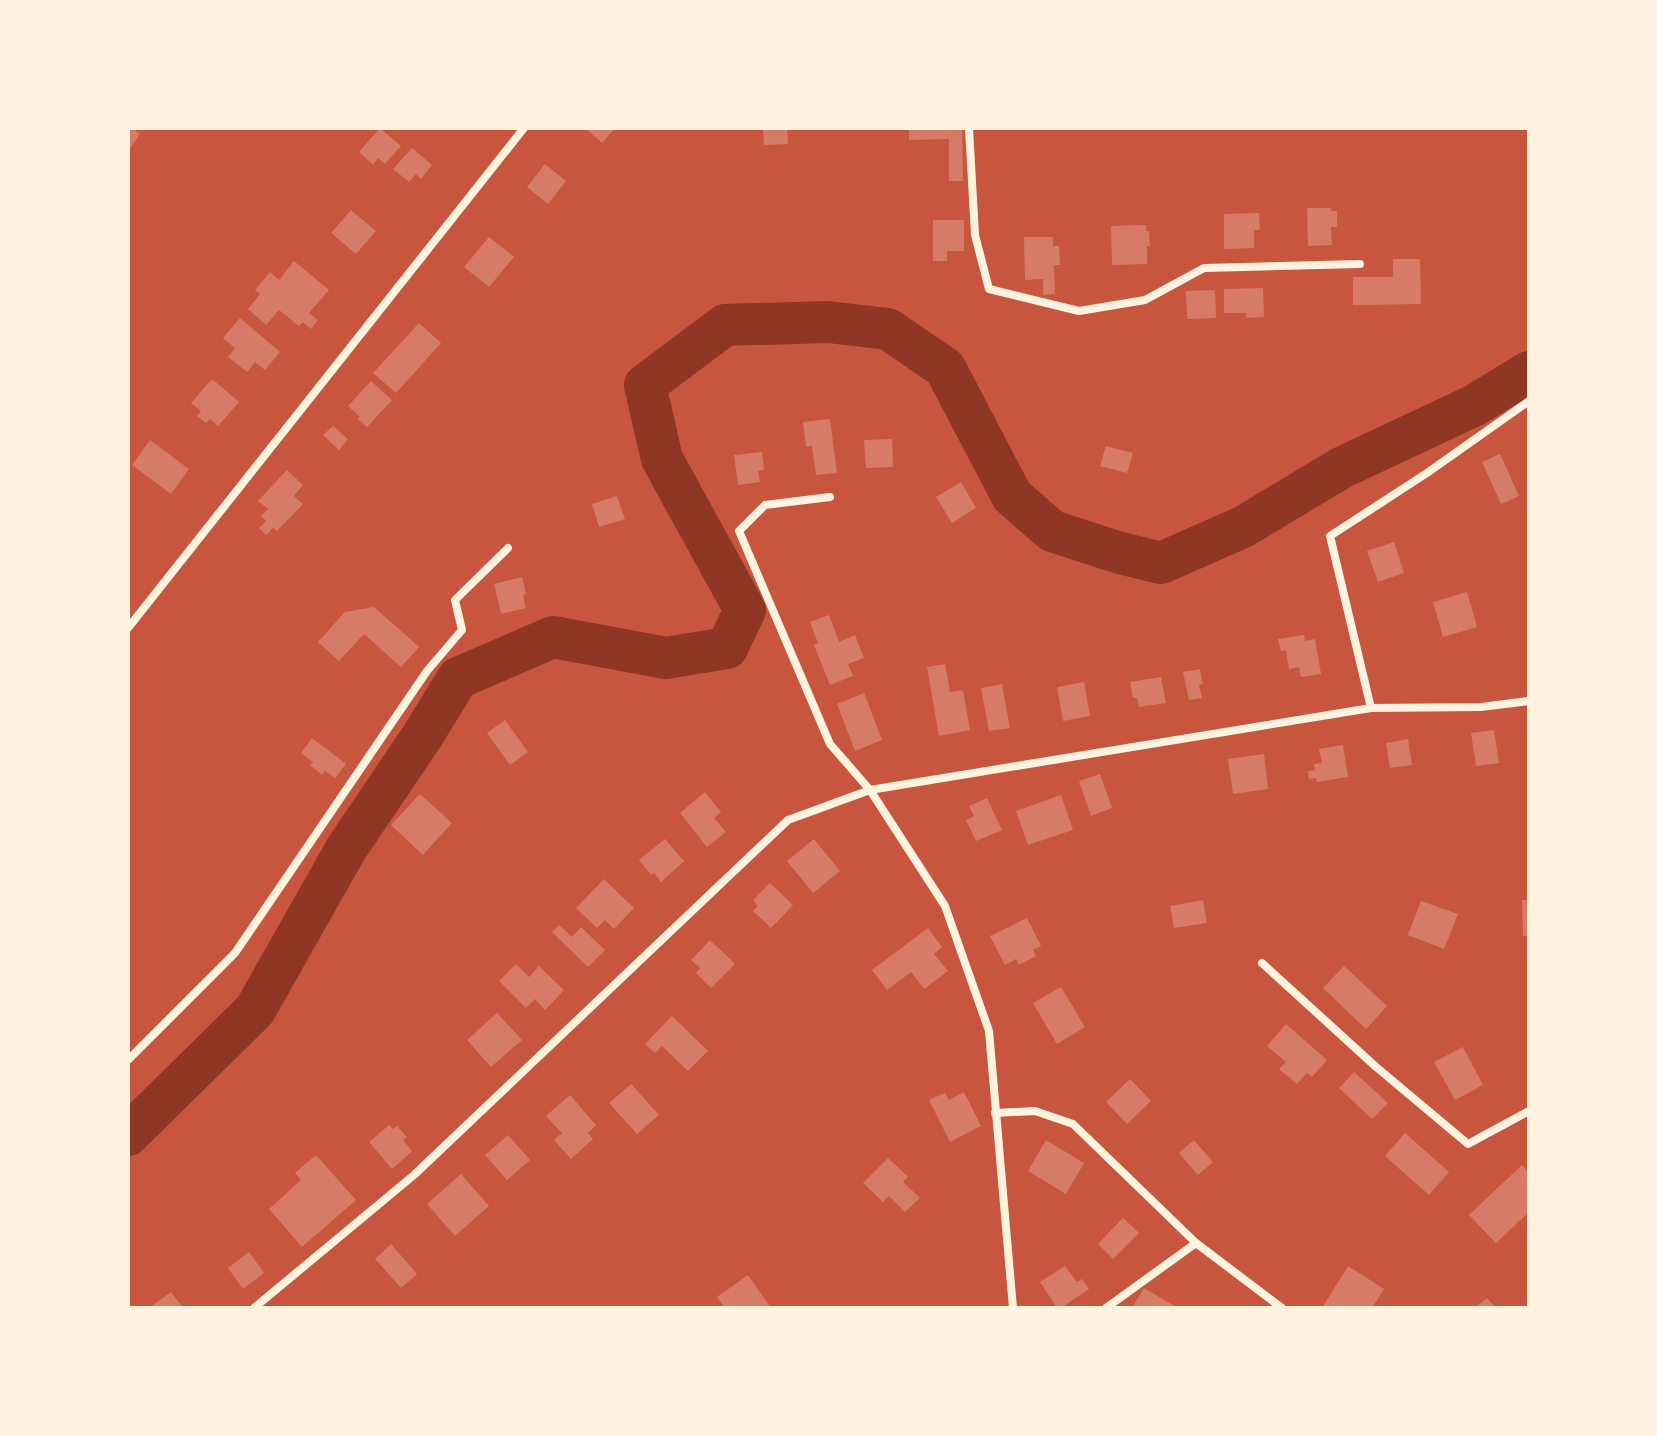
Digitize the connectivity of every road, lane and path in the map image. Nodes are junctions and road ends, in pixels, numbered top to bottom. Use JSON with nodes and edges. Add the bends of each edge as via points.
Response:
{"nodes":[{"id":1,"x":524,"y":128,"type":"edge"},
{"id":2,"x":969,"y":128,"type":"edge"},
{"id":3,"x":1360,"y":264,"type":"dead end"},
{"id":4,"x":1529,"y":401,"type":"edge"},
{"id":5,"x":830,"y":497,"type":"dead end"},
{"id":6,"x":508,"y":548,"type":"dead end"},
{"id":7,"x":128,"y":628,"type":"edge"},
{"id":8,"x":1529,"y":701,"type":"edge"},
{"id":9,"x":1371,"y":708,"type":"junction"},
{"id":10,"x":870,"y":790,"type":"junction"},
{"id":11,"x":1262,"y":963,"type":"dead end"},
{"id":12,"x":128,"y":1060,"type":"edge"},
{"id":13,"x":1529,"y":1111,"type":"edge"},
{"id":14,"x":995,"y":1113,"type":"junction"},
{"id":15,"x":1196,"y":1243,"type":"junction"},
{"id":16,"x":254,"y":1308,"type":"edge"},
{"id":17,"x":1013,"y":1308,"type":"edge"},
{"id":18,"x":1106,"y":1308,"type":"edge"},
{"id":19,"x":1282,"y":1308,"type":"edge"}],
"edges":[{"from":1,"to":7,"type":"street"},
{"from":2,"to":3,"type":"street","via":[[975,235],[989,289],[1079,311],[1145,300],[1204,268]]},
{"from":4,"to":9,"type":"street","via":[[1330,536]]},
{"from":5,"to":10,"type":"street","via":[[765,505],[739,531],[830,744]]},
{"from":6,"to":12,"type":"street","via":[[455,600],[462,630],[427,671],[235,953]]},
{"from":8,"to":9,"type":"street"},
{"from":9,"to":10,"type":"street"},
{"from":10,"to":14,"type":"street","via":[[945,906],[989,1031]]},
{"from":10,"to":16,"type":"street","via":[[788,820],[414,1175]]},
{"from":11,"to":13,"type":"street","via":[[1468,1144]]},
{"from":14,"to":15,"type":"street","via":[[1035,1111],[1073,1124]]},
{"from":14,"to":17,"type":"street"},
{"from":15,"to":18,"type":"street"},
{"from":15,"to":19,"type":"street"}]}
